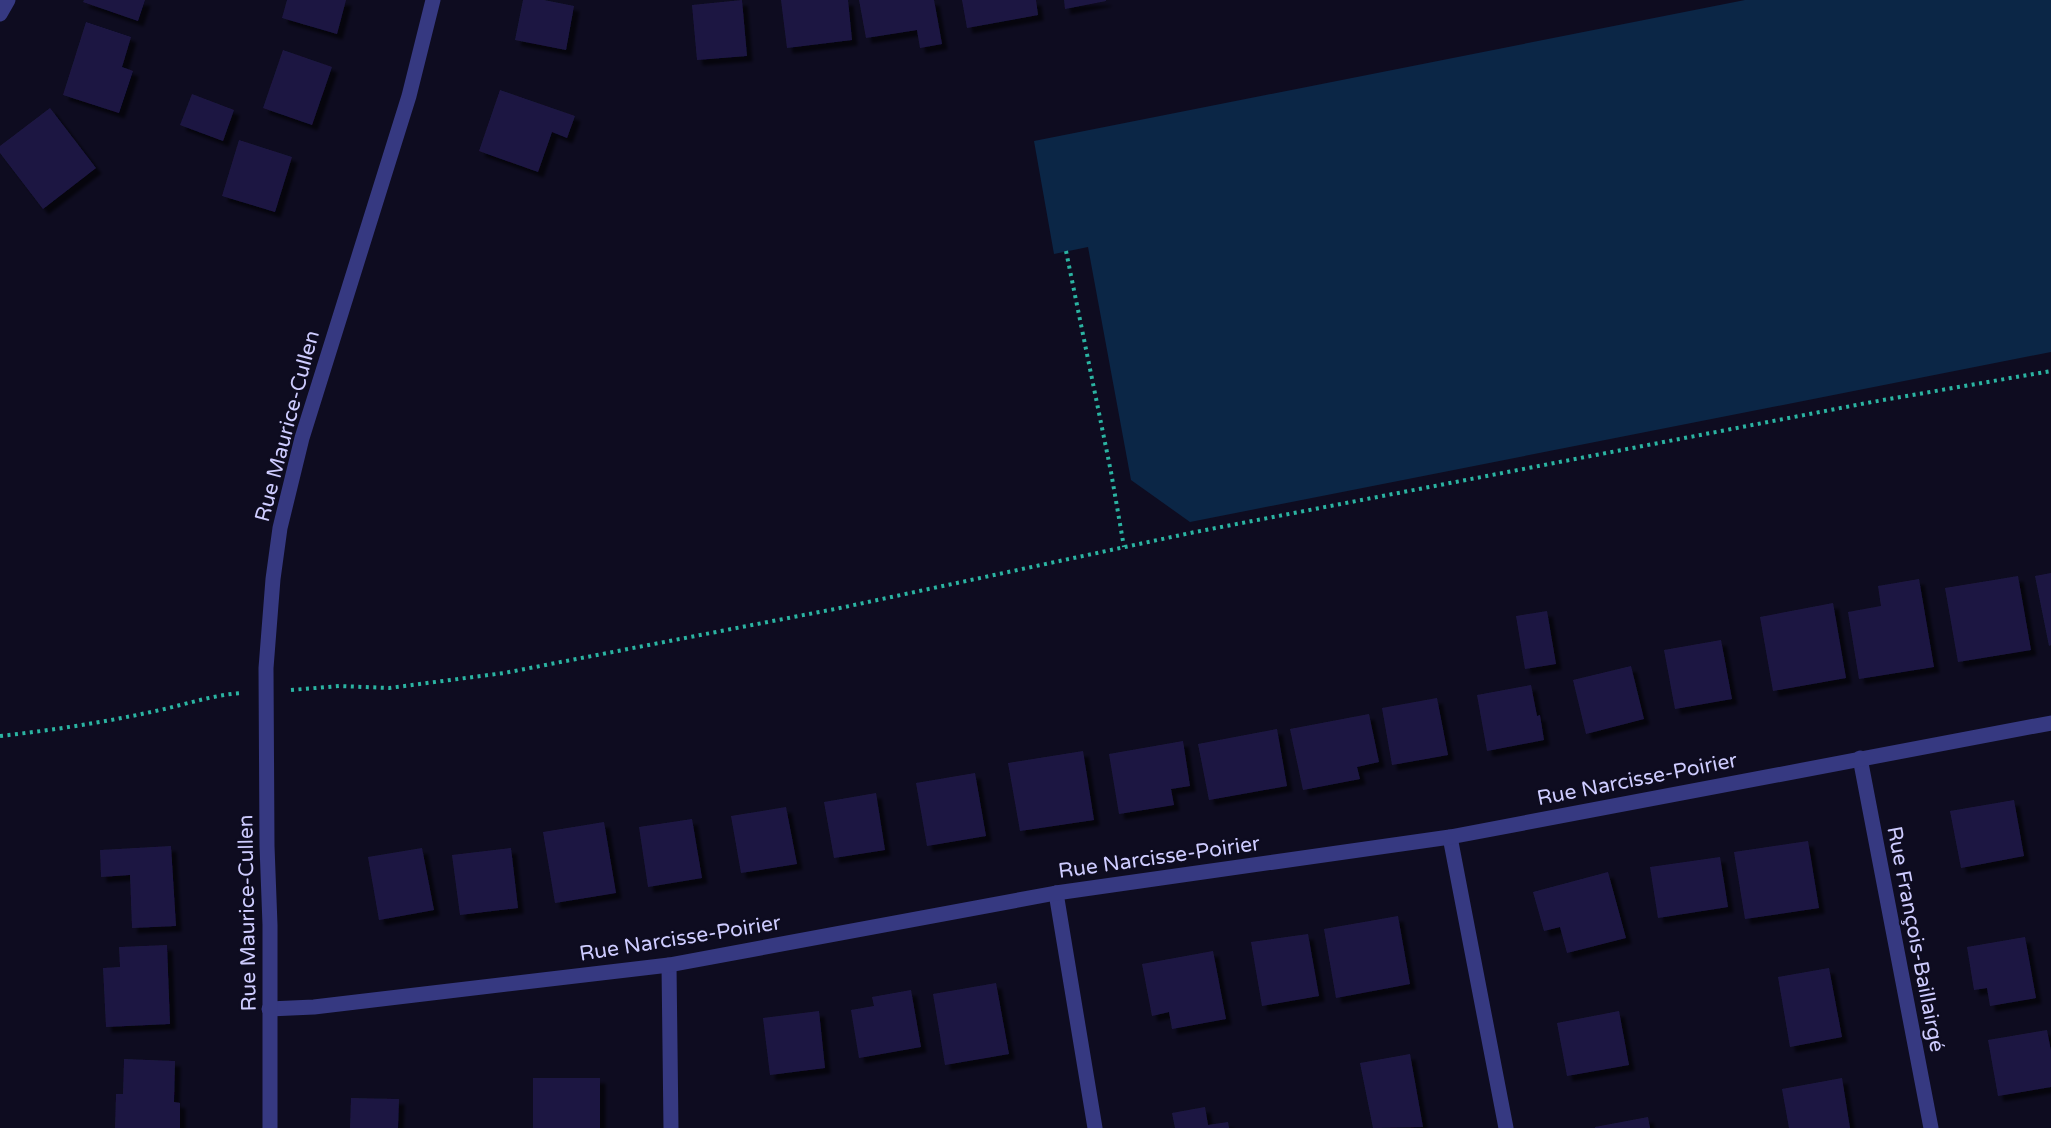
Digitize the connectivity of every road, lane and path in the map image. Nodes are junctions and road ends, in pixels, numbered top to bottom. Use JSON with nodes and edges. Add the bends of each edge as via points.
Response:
{"nodes":[{"id":1,"x":8,"y":0,"type":"edge"},
{"id":2,"x":433,"y":0,"type":"edge"},
{"id":3,"x":0,"y":14,"type":"edge"},
{"id":4,"x":1066,"y":251,"type":"dead end"},
{"id":5,"x":2051,"y":371,"type":"edge"},
{"id":6,"x":1124,"y":547,"type":"junction"},
{"id":7,"x":267,"y":692,"type":"junction"},
{"id":8,"x":2051,"y":723,"type":"edge"},
{"id":9,"x":0,"y":736,"type":"edge"},
{"id":10,"x":1860,"y":758,"type":"junction"},
{"id":11,"x":1450,"y":837,"type":"junction"},
{"id":12,"x":1056,"y":893,"type":"junction"},
{"id":13,"x":669,"y":965,"type":"junction"},
{"id":14,"x":269,"y":1009,"type":"junction"},
{"id":15,"x":270,"y":1128,"type":"edge"},
{"id":16,"x":671,"y":1128,"type":"edge"},
{"id":17,"x":1095,"y":1128,"type":"edge"},
{"id":18,"x":1506,"y":1128,"type":"edge"},
{"id":19,"x":1931,"y":1128,"type":"edge"}],
"edges":[{"from":1,"to":3,"type":"street"},
{"from":2,"to":7,"type":"street","name":"Rue Maurice-Cullen","via":[[410,96],[293,468],[273,579]]},
{"from":4,"to":6,"type":"path"},
{"from":5,"to":6,"type":"path"},
{"from":6,"to":7,"type":"path","via":[[840,608],[504,673],[389,688],[339,686]]},
{"from":7,"to":9,"type":"path","via":[[225,694],[70,728]]},
{"from":7,"to":14,"type":"street","name":"Rue Maurice-Cullen"},
{"from":8,"to":10,"type":"street","name":"Rue Narcisse-Poirier"},
{"from":10,"to":11,"type":"street","name":"Rue Narcisse-Poirier"},
{"from":10,"to":19,"type":"street","name":"Rue François-Baillairgé"},
{"from":11,"to":12,"type":"street","name":"Rue Narcisse-Poirier"},
{"from":11,"to":18,"type":"street"},
{"from":12,"to":13,"type":"street","name":"Rue Narcisse-Poirier"},
{"from":12,"to":17,"type":"street"},
{"from":13,"to":14,"type":"street","name":"Rue Narcisse-Poirier"},
{"from":13,"to":16,"type":"street"},
{"from":14,"to":15,"type":"street","name":"Rue Maurice-Cullen"}]}
